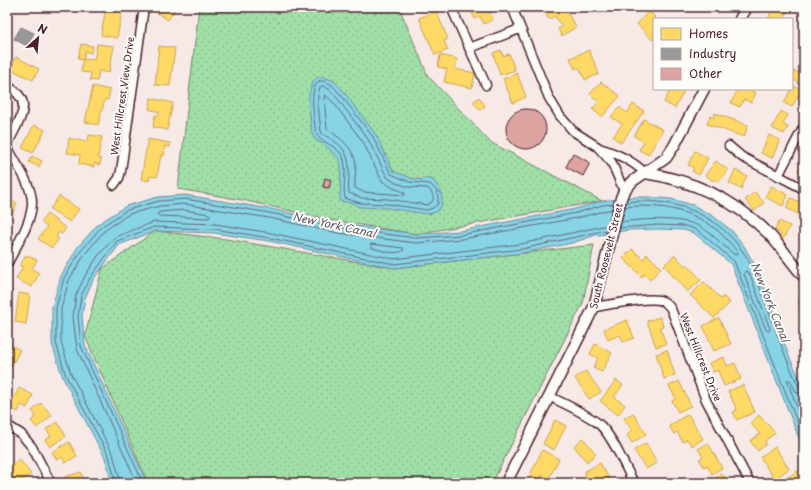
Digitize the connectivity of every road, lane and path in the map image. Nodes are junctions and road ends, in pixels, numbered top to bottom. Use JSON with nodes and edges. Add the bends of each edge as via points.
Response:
{"nodes":[{"id":1,"x":144,"y":7,"type":"edge"},
{"id":2,"x":451,"y":7,"type":"edge"},
{"id":3,"x":512,"y":7,"type":"edge"},
{"id":4,"x":747,"y":7,"type":"edge"},
{"id":5,"x":741,"y":18,"type":"edge"},
{"id":6,"x":520,"y":29,"type":"junction"},
{"id":7,"x":469,"y":48,"type":"junction"},
{"id":8,"x":486,"y":85,"type":"dead end"},
{"id":9,"x":7,"y":86,"type":"edge"},
{"id":10,"x":703,"y":90,"type":"edge"},
{"id":11,"x":804,"y":126,"type":"edge"},
{"id":12,"x":7,"y":146,"type":"edge"},
{"id":13,"x":729,"y":146,"type":"dead end"},
{"id":14,"x":598,"y":147,"type":"junction"},
{"id":15,"x":645,"y":173,"type":"junction"},
{"id":16,"x":778,"y":176,"type":"junction"},
{"id":17,"x":114,"y":185,"type":"dead end"},
{"id":18,"x":804,"y":189,"type":"edge"},
{"id":19,"x":622,"y":194,"type":"junction"},
{"id":20,"x":7,"y":264,"type":"edge"},
{"id":21,"x":804,"y":277,"type":"edge"},
{"id":22,"x":594,"y":307,"type":"junction"},
{"id":23,"x":549,"y":396,"type":"junction"},
{"id":24,"x":7,"y":425,"type":"edge"},
{"id":25,"x":50,"y":483,"type":"edge"},
{"id":26,"x":506,"y":483,"type":"edge"},
{"id":27,"x":634,"y":483,"type":"edge"},
{"id":28,"x":750,"y":483,"type":"edge"}],
"edges":[{"from":1,"to":17,"type":"street","name":"West Hillcrest View Drive","via":[[121,171]]},
{"from":2,"to":7,"type":"street"},
{"from":3,"to":6,"type":"street"},
{"from":4,"to":5,"type":"street"},
{"from":6,"to":7,"type":"street"},
{"from":6,"to":14,"type":"street","via":[[549,98],[560,116],[574,131]]},
{"from":7,"to":8,"type":"street"},
{"from":9,"to":12,"type":"street","via":[[20,95],[24,108]]},
{"from":10,"to":15,"type":"street","name":"South Roosevelt Street","via":[[666,158]]},
{"from":11,"to":16,"type":"street"},
{"from":12,"to":20,"type":"street","via":[[27,182],[32,201],[28,222]]},
{"from":13,"to":16,"type":"street","via":[[742,157]]},
{"from":14,"to":15,"type":"street","via":[[637,165]]},
{"from":14,"to":19,"type":"street","via":[[612,163]]},
{"from":15,"to":19,"type":"street","name":"South Roosevelt Street","via":[[633,181]]},
{"from":15,"to":21,"type":"street","via":[[661,175],[698,187],[733,204],[770,235]]},
{"from":16,"to":18,"type":"street"},
{"from":19,"to":22,"type":"street","name":"South Roosevelt Street"},
{"from":22,"to":23,"type":"street","name":"South Roosevelt Street"},
{"from":22,"to":28,"type":"street","name":"West Hillcrest Drive","via":[[652,299],[668,305],[706,400]]},
{"from":23,"to":26,"type":"street","name":"South Roosevelt Street"},
{"from":23,"to":27,"type":"street","via":[[601,426]]},
{"from":24,"to":25,"type":"street","via":[[32,447]]}]}
